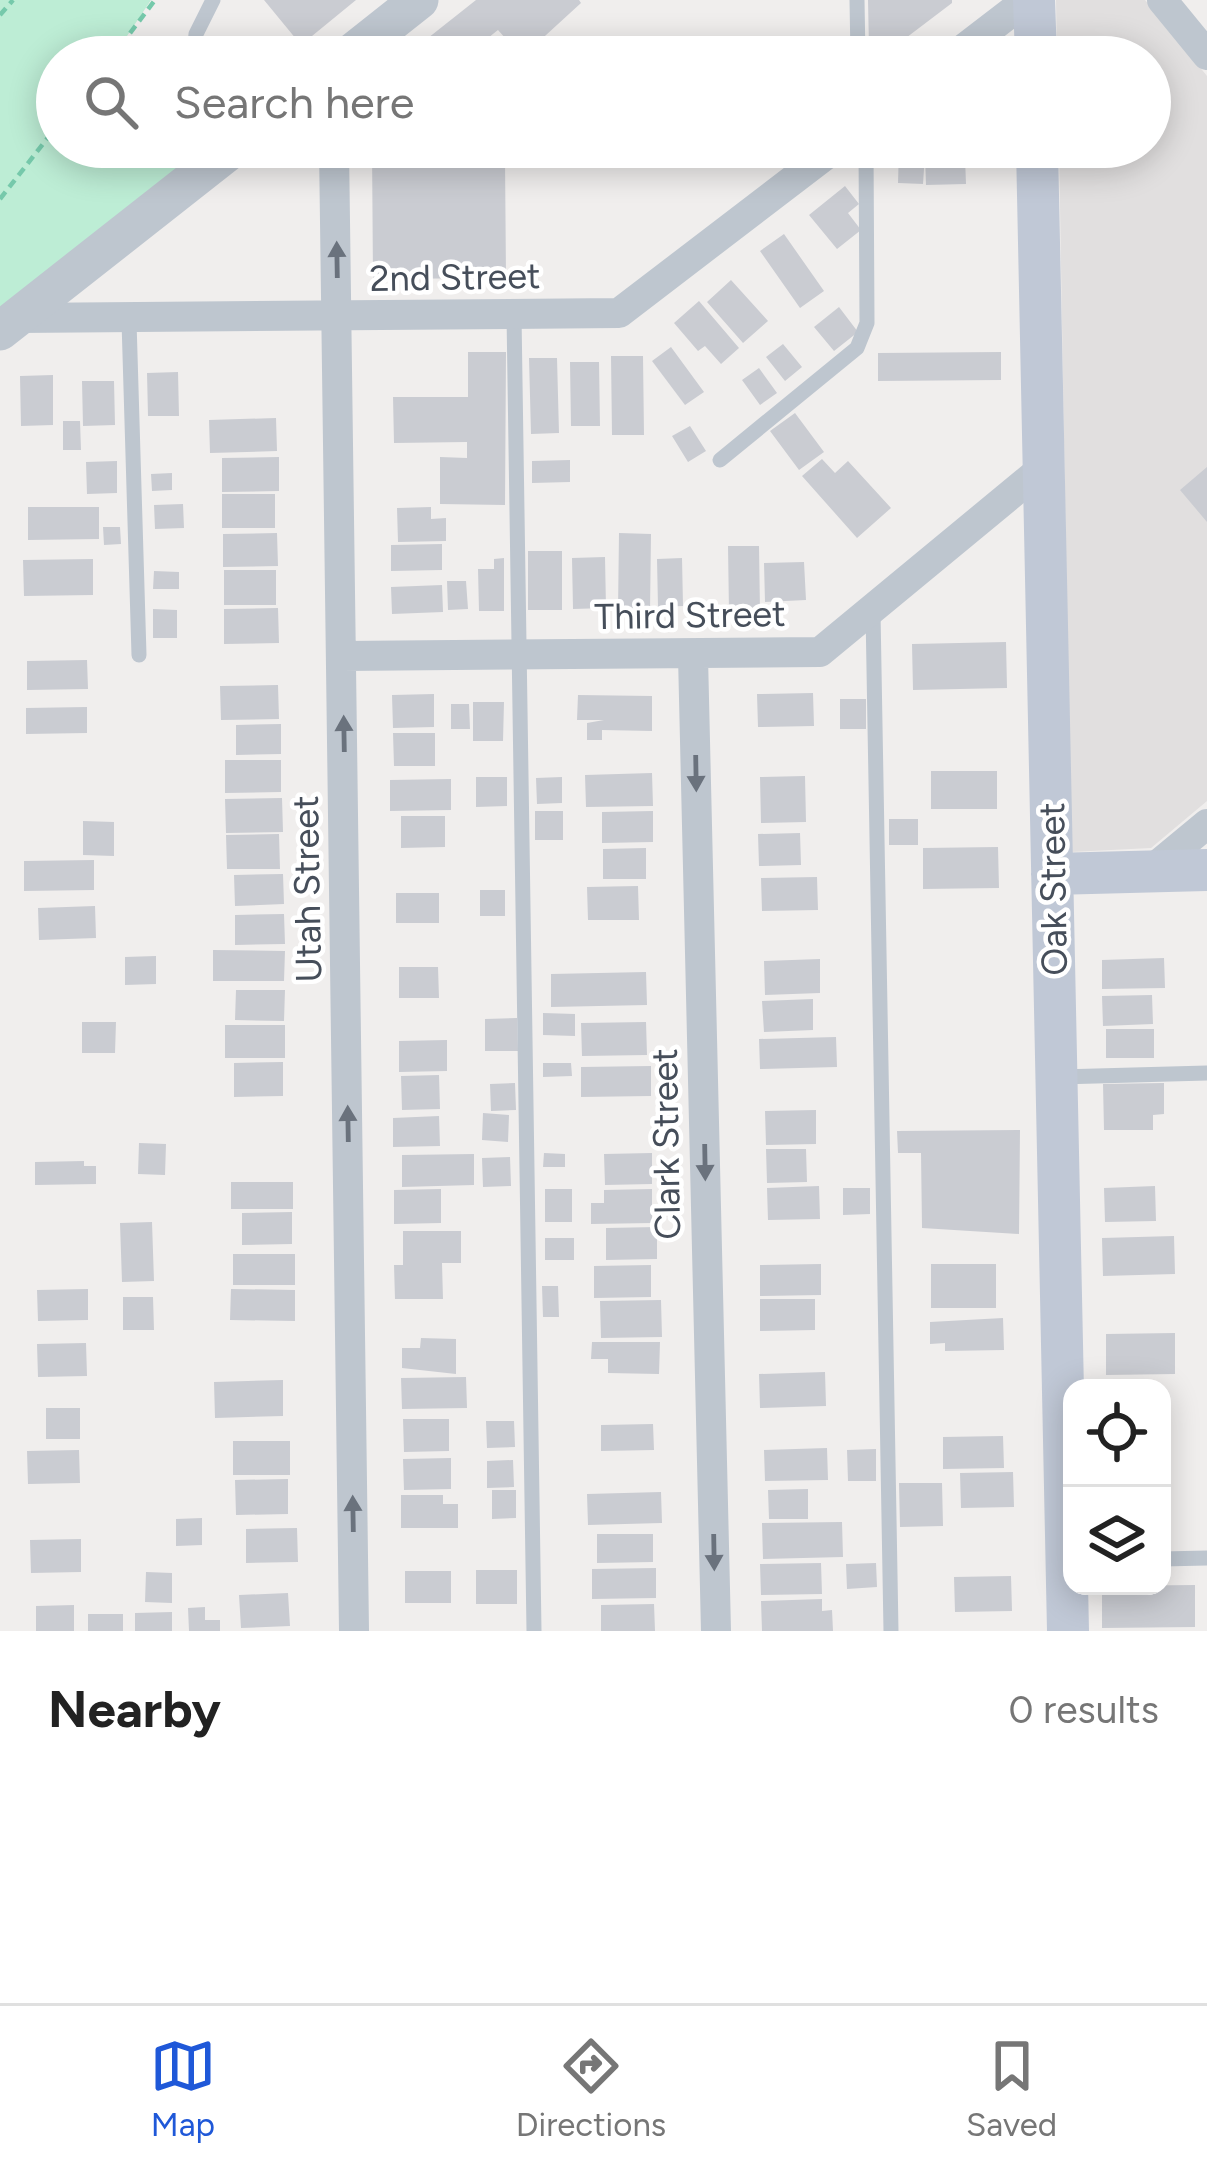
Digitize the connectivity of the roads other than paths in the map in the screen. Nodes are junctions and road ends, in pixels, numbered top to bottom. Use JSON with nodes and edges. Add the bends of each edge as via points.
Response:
{"nodes":[{"id":1,"x":213,"y":0,"type":"edge"},
{"id":2,"x":418,"y":0,"type":"edge"},
{"id":3,"x":857,"y":0,"type":"edge"},
{"id":4,"x":1031,"y":0,"type":"edge"},
{"id":5,"x":1162,"y":0,"type":"edge"},
{"id":6,"x":196,"y":36,"type":"edge"},
{"id":7,"x":373,"y":36,"type":"edge"},
{"id":8,"x":858,"y":36,"type":"edge"},
{"id":9,"x":982,"y":36,"type":"edge"},
{"id":10,"x":1034,"y":36,"type":"edge"},
{"id":11,"x":1207,"y":56,"type":"edge"},
{"id":12,"x":207,"y":168,"type":"edge"},
{"id":13,"x":334,"y":168,"type":"edge"},
{"id":14,"x":809,"y":168,"type":"edge"},
{"id":15,"x":866,"y":168,"type":"edge"},
{"id":16,"x":1037,"y":168,"type":"edge"},
{"id":17,"x":514,"y":315,"type":"junction"},
{"id":18,"x":338,"y":317,"type":"junction"},
{"id":19,"x":129,"y":321,"type":"junction"},
{"id":20,"x":9,"y":324,"type":"edge"},
{"id":21,"x":720,"y":460,"type":"dead end"},
{"id":22,"x":1044,"y":467,"type":"junction"},
{"id":23,"x":873,"y":609,"type":"junction"},
{"id":24,"x":140,"y":655,"type":"dead end"},
{"id":25,"x":343,"y":656,"type":"junction"},
{"id":26,"x":522,"y":656,"type":"junction"},
{"id":27,"x":693,"y":656,"type":"junction"},
{"id":28,"x":1207,"y":824,"type":"edge"},
{"id":29,"x":1207,"y":870,"type":"edge"},
{"id":30,"x":1148,"y":872,"type":"junction"},
{"id":31,"x":1052,"y":874,"type":"junction"},
{"id":32,"x":1207,"y":1073,"type":"edge"},
{"id":33,"x":1056,"y":1077,"type":"junction"},
{"id":34,"x":1067,"y":1487,"type":"edge"},
{"id":35,"x":1171,"y":1558,"type":"edge"},
{"id":36,"x":1207,"y":1558,"type":"edge"},
{"id":37,"x":1069,"y":1595,"type":"edge"},
{"id":38,"x":354,"y":1631,"type":"edge"},
{"id":39,"x":534,"y":1631,"type":"edge"},
{"id":40,"x":716,"y":1631,"type":"edge"},
{"id":41,"x":891,"y":1631,"type":"edge"},
{"id":42,"x":1068,"y":1631,"type":"edge"}],
"edges":[{"from":1,"to":6,"type":"lane"},
{"from":2,"to":7,"type":"street"},
{"from":3,"to":8,"type":"lane"},
{"from":4,"to":9,"type":"street"},
{"from":4,"to":10,"type":"main road"},
{"from":5,"to":11,"type":"street"},
{"from":12,"to":20,"type":"street"},
{"from":18,"to":13,"type":"street","name":"Utah Street","one_way":true},
{"from":14,"to":17,"type":"street","name":"2nd Street","via":[[619,314]]},
{"from":15,"to":21,"type":"lane","via":[[867,322],[857,348]]},
{"from":16,"to":22,"type":"main road","name":"Oak Street"},
{"from":17,"to":18,"type":"street","name":"2nd Street"},
{"from":17,"to":26,"type":"lane"},
{"from":18,"to":19,"type":"street","name":"2nd Street"},
{"from":18,"to":25,"type":"street","name":"Utah Street"},
{"from":19,"to":20,"type":"street","name":"2nd Street"},
{"from":19,"to":24,"type":"lane"},
{"from":22,"to":23,"type":"street","name":"Third Street"},
{"from":22,"to":31,"type":"main road","name":"Oak Street"},
{"from":23,"to":27,"type":"street","name":"Third Street","via":[[820,652]]},
{"from":23,"to":41,"type":"lane"},
{"from":25,"to":26,"type":"street","name":"Third Street"},
{"from":38,"to":25,"type":"street","name":"Utah Street","one_way":true},
{"from":26,"to":27,"type":"street","name":"Third Street"},
{"from":26,"to":39,"type":"lane"},
{"from":27,"to":40,"type":"street","name":"Clark Street","one_way":true},
{"from":28,"to":30,"type":"street"},
{"from":29,"to":30,"type":"main road"},
{"from":30,"to":31,"type":"main road"},
{"from":31,"to":33,"type":"main road","name":"Oak Street"},
{"from":32,"to":33,"type":"lane"},
{"from":33,"to":34,"type":"main road","name":"Oak Street"},
{"from":35,"to":36,"type":"lane"},
{"from":37,"to":42,"type":"main road","name":"Oak Street"}]}
